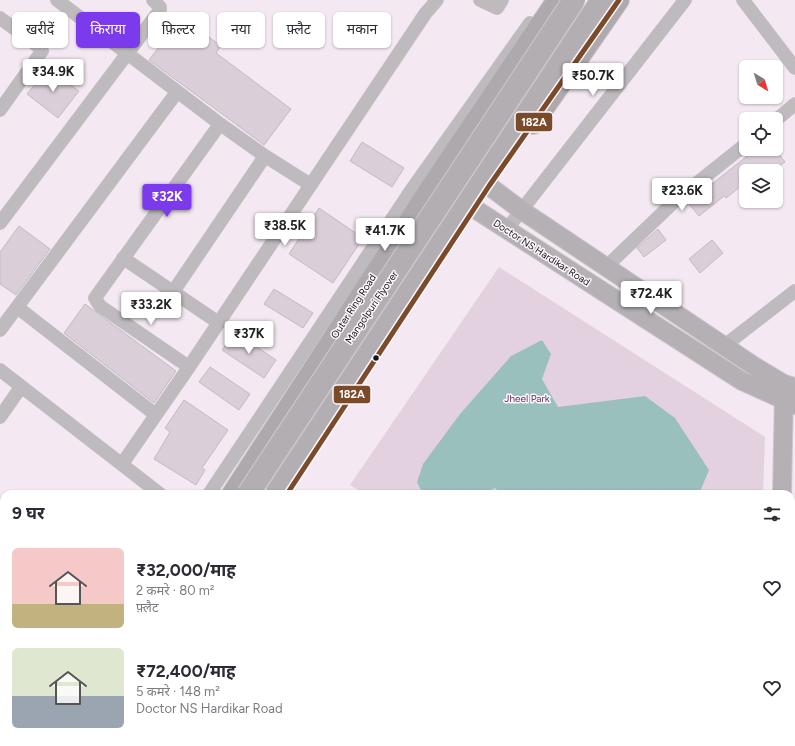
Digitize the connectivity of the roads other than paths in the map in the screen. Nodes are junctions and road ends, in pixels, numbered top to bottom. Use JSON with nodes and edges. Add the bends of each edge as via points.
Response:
{"nodes":[{"id":1,"x":57,"y":0,"type":"edge"},
{"id":2,"x":152,"y":0,"type":"edge"},
{"id":3,"x":437,"y":0,"type":"edge"},
{"id":4,"x":480,"y":0,"type":"edge"},
{"id":5,"x":502,"y":0,"type":"edge"},
{"id":6,"x":546,"y":0,"type":"edge"},
{"id":7,"x":557,"y":0,"type":"edge"},
{"id":8,"x":574,"y":0,"type":"edge"},
{"id":9,"x":602,"y":0,"type":"edge"},
{"id":10,"x":619,"y":0,"type":"edge"},
{"id":11,"x":685,"y":0,"type":"edge"},
{"id":12,"x":742,"y":0,"type":"edge"},
{"id":13,"x":1,"y":22,"type":"edge"},
{"id":14,"x":525,"y":48,"type":"junction"},
{"id":15,"x":128,"y":55,"type":"junction"},
{"id":16,"x":795,"y":68,"type":"edge"},
{"id":17,"x":565,"y":77,"type":"junction"},
{"id":18,"x":177,"y":92,"type":"junction"},
{"id":19,"x":795,"y":104,"type":"edge"},
{"id":20,"x":0,"y":110,"type":"edge"},
{"id":21,"x":783,"y":114,"type":"edge"},
{"id":22,"x":220,"y":124,"type":"junction"},
{"id":23,"x":739,"y":150,"type":"edge"},
{"id":24,"x":265,"y":156,"type":"junction"},
{"id":25,"x":311,"y":185,"type":"junction"},
{"id":26,"x":489,"y":186,"type":"junction"},
{"id":27,"x":475,"y":209,"type":"junction"},
{"id":28,"x":521,"y":210,"type":"junction"},
{"id":29,"x":0,"y":223,"type":"edge"},
{"id":30,"x":507,"y":229,"type":"junction"},
{"id":31,"x":124,"y":258,"type":"junction"},
{"id":32,"x":606,"y":267,"type":"junction"},
{"id":33,"x":364,"y":290,"type":"junction"},
{"id":34,"x":795,"y":291,"type":"edge"},
{"id":35,"x":173,"y":292,"type":"junction"},
{"id":36,"x":17,"y":307,"type":"junction"},
{"id":37,"x":408,"y":311,"type":"junction"},
{"id":38,"x":219,"y":323,"type":"junction"},
{"id":39,"x":0,"y":330,"type":"edge"},
{"id":40,"x":724,"y":346,"type":"junction"},
{"id":41,"x":189,"y":367,"type":"junction"},
{"id":42,"x":0,"y":370,"type":"edge"},
{"id":43,"x":21,"y":386,"type":"junction"},
{"id":44,"x":790,"y":394,"type":"edge"},
{"id":45,"x":156,"y":415,"type":"junction"},
{"id":46,"x":0,"y":417,"type":"edge"},
{"id":47,"x":122,"y":464,"type":"junction"},
{"id":48,"x":155,"y":490,"type":"edge"},
{"id":49,"x":213,"y":490,"type":"edge"},
{"id":50,"x":235,"y":490,"type":"edge"},
{"id":51,"x":251,"y":490,"type":"edge"},
{"id":52,"x":279,"y":490,"type":"edge"},
{"id":53,"x":290,"y":490,"type":"edge"},
{"id":54,"x":782,"y":490,"type":"edge"}],
"edges":[{"from":1,"to":15,"type":"street"},
{"from":2,"to":15,"type":"street","via":[[160,6],[160,10]]},
{"from":3,"to":25,"type":"street","via":[[425,14]]},
{"from":4,"to":5,"type":"street","via":[[497,8]]},
{"from":6,"to":49,"type":"street","via":[[412,189]]},
{"from":7,"to":14,"type":"main road","name":"Outer Ring Road"},
{"from":8,"to":51,"type":"highway","name":"Mangolpuri Flyover","bridge":true},
{"from":9,"to":52,"type":"highway","bridge":true},
{"from":10,"to":17,"type":"main road"},
{"from":11,"to":28,"type":"street"},
{"from":12,"to":16,"type":"street"},
{"from":13,"to":20,"type":"street","via":[[42,51]]},
{"from":14,"to":17,"type":"main road"},
{"from":14,"to":33,"type":"main road","name":"Outer Ring Road"},
{"from":15,"to":18,"type":"street"},
{"from":15,"to":29,"type":"street"},
{"from":17,"to":26,"type":"main road"},
{"from":18,"to":22,"type":"street"},
{"from":18,"to":36,"type":"street"},
{"from":19,"to":21,"type":"street"},
{"from":22,"to":24,"type":"street"},
{"from":22,"to":31,"type":"street"},
{"from":23,"to":32,"type":"street","via":[[677,199]]},
{"from":24,"to":25,"type":"street"},
{"from":24,"to":35,"type":"street"},
{"from":25,"to":38,"type":"street"},
{"from":26,"to":27,"type":"main road"},
{"from":26,"to":28,"type":"street"},
{"from":27,"to":30,"type":"street","name":"Doctor NS Hardikar Road"},
{"from":27,"to":37,"type":"main road"},
{"from":28,"to":30,"type":"street"},
{"from":28,"to":32,"type":"street"},
{"from":30,"to":44,"type":"street","name":"Doctor NS Hardikar Road","via":[[742,381]]},
{"from":31,"to":35,"type":"street"},
{"from":31,"to":41,"type":"street","via":[[95,298],[96,302]]},
{"from":32,"to":40,"type":"street"},
{"from":33,"to":37,"type":"main road"},
{"from":33,"to":50,"type":"main road","name":"Outer Ring Road"},
{"from":34,"to":40,"type":"street"},
{"from":35,"to":38,"type":"street"},
{"from":36,"to":39,"type":"street"},
{"from":36,"to":45,"type":"street"},
{"from":37,"to":53,"type":"main road"},
{"from":38,"to":41,"type":"street"},
{"from":40,"to":44,"type":"street"},
{"from":41,"to":45,"type":"street"},
{"from":42,"to":43,"type":"street"},
{"from":43,"to":46,"type":"street"},
{"from":43,"to":47,"type":"street"},
{"from":44,"to":54,"type":"street"},
{"from":45,"to":47,"type":"street"},
{"from":47,"to":48,"type":"street"}]}
